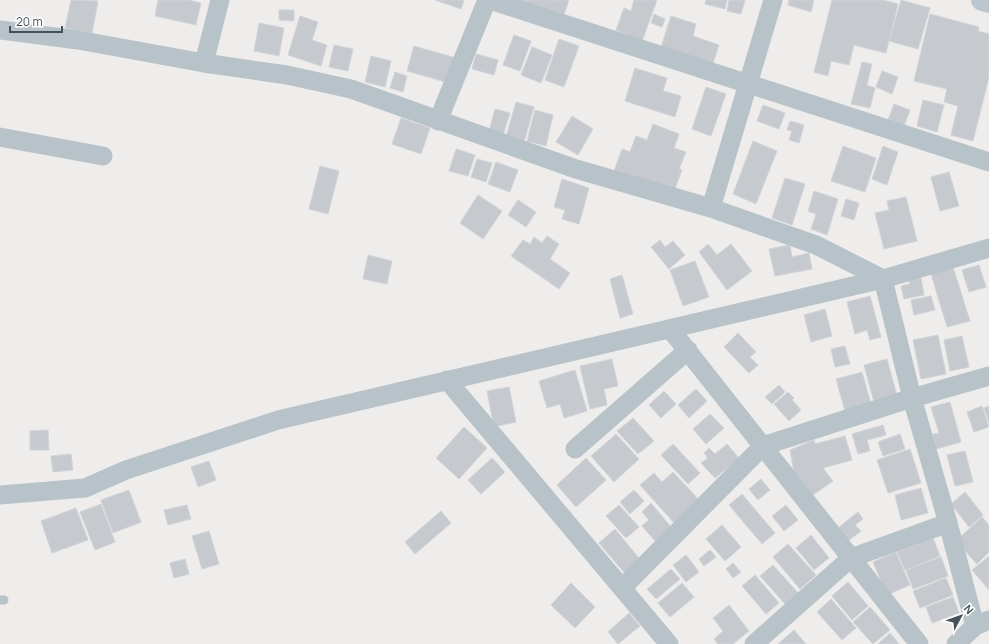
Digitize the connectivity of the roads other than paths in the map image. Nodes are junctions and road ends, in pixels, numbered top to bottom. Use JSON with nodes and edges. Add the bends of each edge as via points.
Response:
{"nodes":[{"id":1,"x":220,"y":0,"type":"edge"},
{"id":2,"x":487,"y":0,"type":"edge"},
{"id":3,"x":490,"y":0,"type":"edge"},
{"id":4,"x":773,"y":0,"type":"edge"},
{"id":5,"x":982,"y":0,"type":"edge"},
{"id":6,"x":989,"y":2,"type":"edge"},
{"id":7,"x":0,"y":30,"type":"edge"},
{"id":8,"x":204,"y":63,"type":"junction"},
{"id":9,"x":748,"y":83,"type":"junction"},
{"id":10,"x":438,"y":121,"type":"junction"},
{"id":11,"x":0,"y":138,"type":"edge"},
{"id":12,"x":103,"y":156,"type":"dead end"},
{"id":13,"x":989,"y":162,"type":"edge"},
{"id":14,"x":711,"y":208,"type":"junction"},
{"id":15,"x":989,"y":248,"type":"edge"},
{"id":16,"x":883,"y":279,"type":"junction"},
{"id":17,"x":671,"y":330,"type":"junction"},
{"id":18,"x":688,"y":350,"type":"junction"},
{"id":19,"x":989,"y":376,"type":"edge"},
{"id":20,"x":447,"y":380,"type":"junction"},
{"id":21,"x":912,"y":398,"type":"junction"},
{"id":22,"x":763,"y":446,"type":"junction"},
{"id":23,"x":575,"y":449,"type":"dead end"},
{"id":24,"x":0,"y":495,"type":"edge"},
{"id":25,"x":948,"y":523,"type":"junction"},
{"id":26,"x":851,"y":558,"type":"junction"},
{"id":27,"x":622,"y":588,"type":"junction"},
{"id":28,"x":982,"y":623,"type":"edge"},
{"id":29,"x":669,"y":644,"type":"edge"},
{"id":30,"x":754,"y":644,"type":"edge"},
{"id":31,"x":919,"y":644,"type":"edge"},
{"id":32,"x":956,"y":644,"type":"edge"}],
"edges":[{"from":1,"to":8,"type":"street"},
{"from":2,"to":10,"type":"street"},
{"from":3,"to":9,"type":"street"},
{"from":4,"to":9,"type":"street"},
{"from":5,"to":6,"type":"main road"},
{"from":7,"to":8,"type":"street","via":[[78,40]]},
{"from":8,"to":10,"type":"street","via":[[286,75],[351,90]]},
{"from":9,"to":13,"type":"street"},
{"from":9,"to":14,"type":"street"},
{"from":10,"to":14,"type":"street","via":[[576,169]]},
{"from":11,"to":12,"type":"street"},
{"from":14,"to":16,"type":"street","via":[[816,245]]},
{"from":15,"to":16,"type":"street"},
{"from":16,"to":17,"type":"street"},
{"from":16,"to":21,"type":"street"},
{"from":17,"to":18,"type":"street"},
{"from":17,"to":20,"type":"street","via":[[608,342]]},
{"from":18,"to":22,"type":"street"},
{"from":18,"to":23,"type":"street"},
{"from":19,"to":21,"type":"street"},
{"from":20,"to":24,"type":"street","via":[[278,420],[126,470],[85,488]]},
{"from":20,"to":27,"type":"street"},
{"from":21,"to":22,"type":"street"},
{"from":21,"to":25,"type":"street"},
{"from":22,"to":26,"type":"street"},
{"from":22,"to":27,"type":"street"},
{"from":25,"to":26,"type":"street"},
{"from":25,"to":28,"type":"street"},
{"from":26,"to":30,"type":"street"},
{"from":26,"to":31,"type":"street"},
{"from":27,"to":29,"type":"street"},
{"from":28,"to":32,"type":"street"}]}
